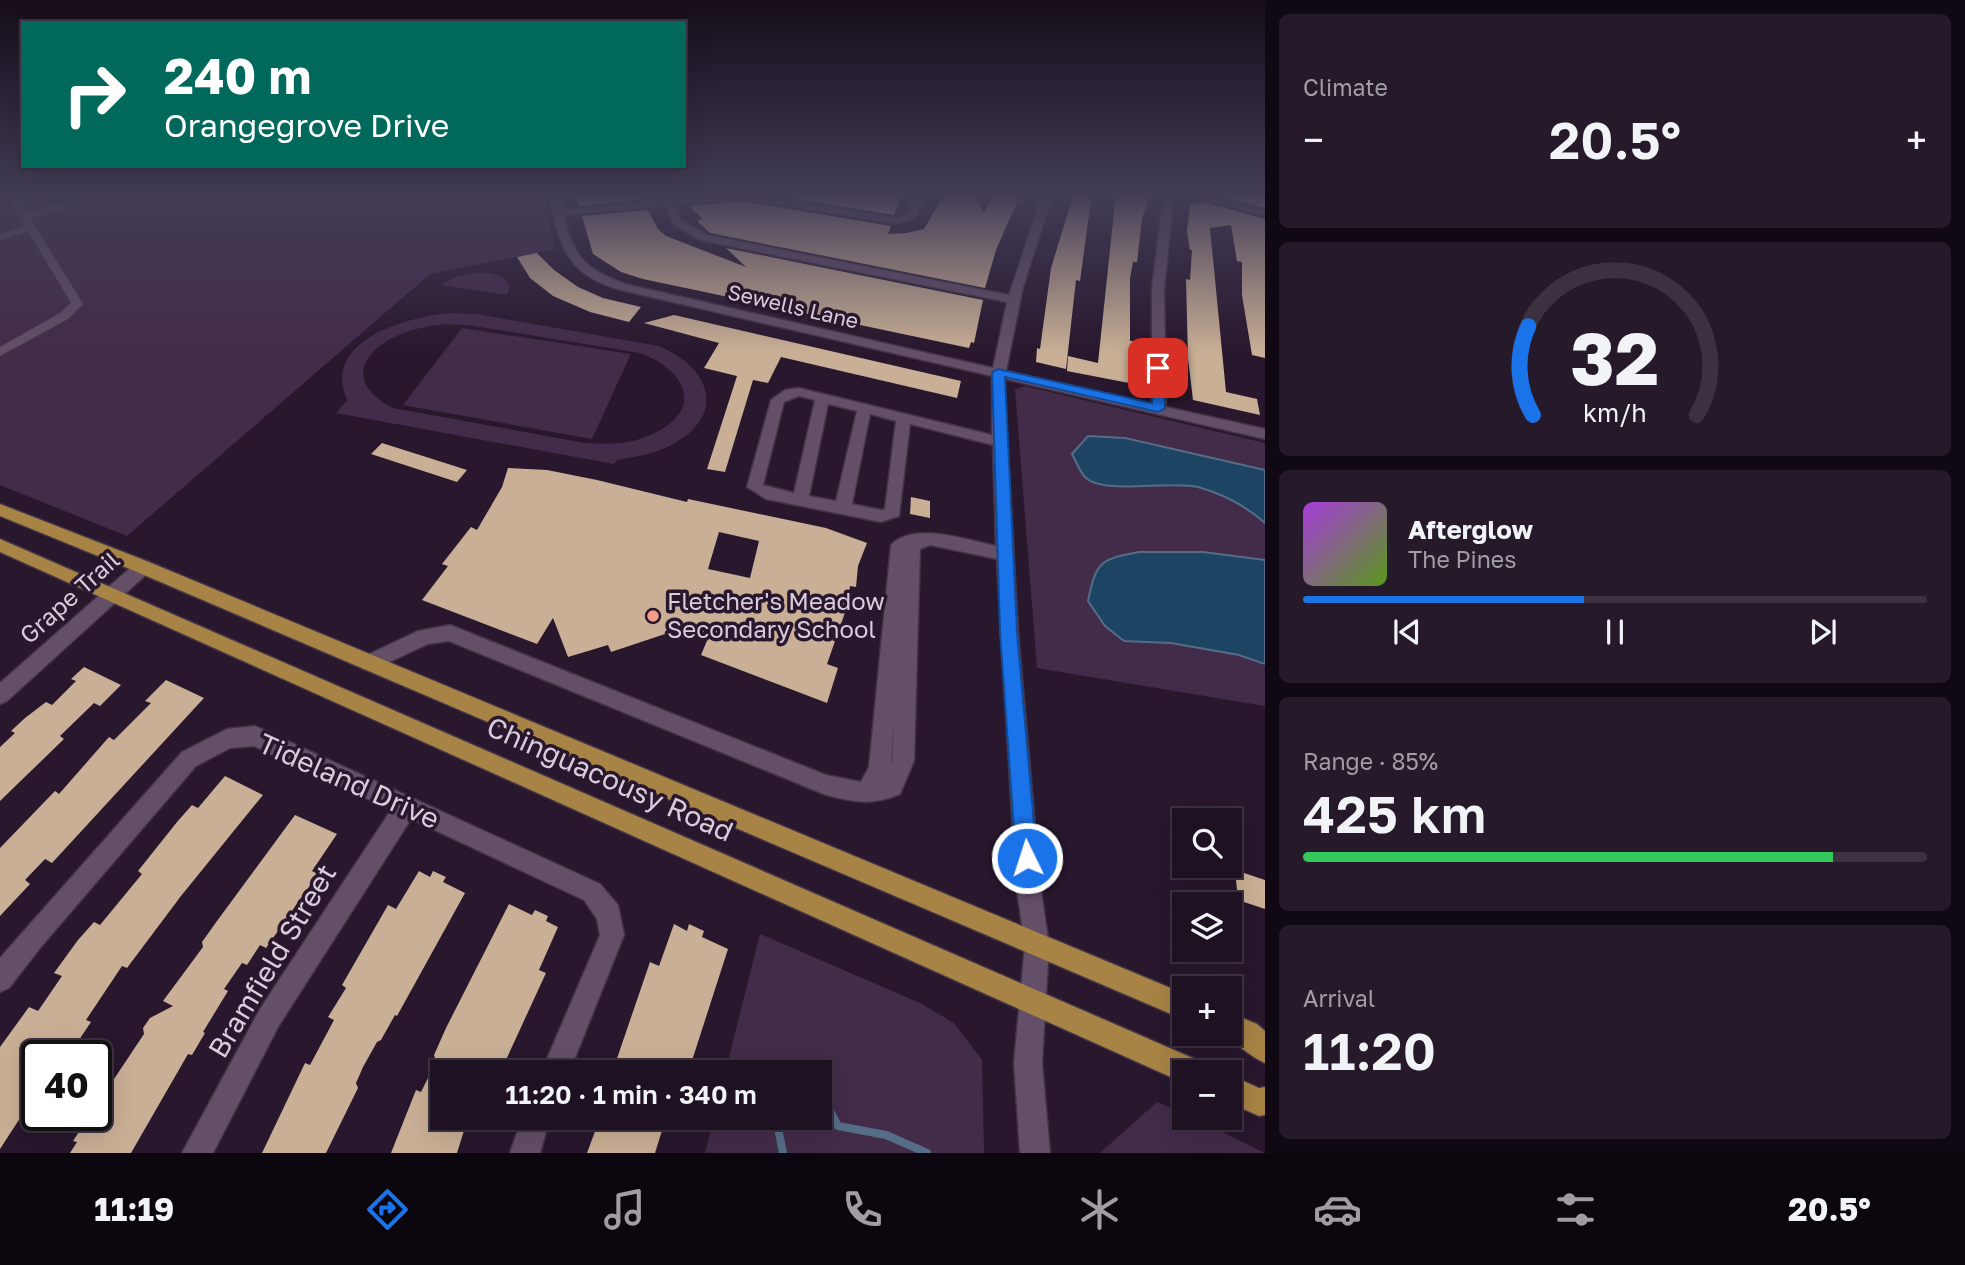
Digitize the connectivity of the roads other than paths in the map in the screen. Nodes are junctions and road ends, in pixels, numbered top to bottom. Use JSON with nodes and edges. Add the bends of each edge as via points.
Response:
{"nodes":[{"id":1,"x":43,"y":247,"type":"edge"},
{"id":2,"x":566,"y":247,"type":"edge"},
{"id":3,"x":744,"y":247,"type":"edge"},
{"id":4,"x":1028,"y":247,"type":"edge"},
{"id":5,"x":1163,"y":247,"type":"edge"},
{"id":6,"x":1015,"y":300,"type":"junction"},
{"id":7,"x":0,"y":352,"type":"edge"},
{"id":8,"x":998,"y":372,"type":"junction"},
{"id":9,"x":821,"y":398,"type":"junction"},
{"id":10,"x":1158,"y":408,"type":"junction"},
{"id":11,"x":864,"y":409,"type":"junction"},
{"id":12,"x":904,"y":419,"type":"junction"},
{"id":13,"x":1265,"y":434,"type":"edge"},
{"id":14,"x":999,"y":442,"type":"junction"},
{"id":15,"x":800,"y":500,"type":"junction"},
{"id":16,"x":843,"y":508,"type":"junction"},
{"id":17,"x":0,"y":510,"type":"edge"},
{"id":18,"x":0,"y":545,"type":"edge"},
{"id":19,"x":1006,"y":554,"type":"junction"},
{"id":20,"x":143,"y":567,"type":"junction"},
{"id":21,"x":111,"y":594,"type":"junction"},
{"id":22,"x":370,"y":663,"type":"junction"},
{"id":23,"x":0,"y":695,"type":"edge"},
{"id":24,"x":407,"y":805,"type":"junction"},
{"id":25,"x":1037,"y":944,"type":"junction"},
{"id":26,"x":0,"y":979,"type":"edge"},
{"id":27,"x":1032,"y":1000,"type":"junction"},
{"id":28,"x":1172,"y":1001,"type":"edge"},
{"id":29,"x":1242,"y":1031,"type":"edge"},
{"id":30,"x":1265,"y":1049,"type":"edge"},
{"id":31,"x":560,"y":1060,"type":"edge"},
{"id":32,"x":1172,"y":1063,"type":"edge"},
{"id":33,"x":1242,"y":1094,"type":"edge"},
{"id":34,"x":1265,"y":1101,"type":"edge"},
{"id":35,"x":532,"y":1130,"type":"edge"},
{"id":36,"x":197,"y":1153,"type":"edge"},
{"id":37,"x":525,"y":1153,"type":"edge"},
{"id":38,"x":1035,"y":1153,"type":"edge"}],
"edges":[{"from":1,"to":7,"type":"street","via":[[77,304]]},
{"from":2,"to":8,"type":"street","name":"Sewells Lane","via":[[574,261],[621,287]]},
{"from":3,"to":6,"type":"street"},
{"from":4,"to":6,"type":"street"},
{"from":5,"to":10,"type":"street","via":[[1158,289]]},
{"from":6,"to":8,"type":"street"},
{"from":8,"to":10,"type":"street","name":"Sewells Lane"},
{"from":8,"to":14,"type":"street"},
{"from":9,"to":11,"type":"street"},
{"from":9,"to":15,"type":"street"},
{"from":9,"to":15,"type":"street","via":[[799,392],[778,400],[755,487]]},
{"from":10,"to":13,"type":"street","name":"Sewells Lane"},
{"from":11,"to":12,"type":"street"},
{"from":11,"to":16,"type":"street"},
{"from":12,"to":14,"type":"street"},
{"from":12,"to":16,"type":"street","via":[[893,512],[881,516]]},
{"from":14,"to":19,"type":"street"},
{"from":15,"to":16,"type":"street"},
{"from":17,"to":20,"type":"main road","name":"Chinguacousy Road"},
{"from":18,"to":21,"type":"main road","name":"Chinguacousy Road"},
{"from":19,"to":22,"type":"street","via":[[930,539],[912,545],[903,761],[892,787],[868,792],[826,785],[450,633],[425,637]]},
{"from":19,"to":25,"type":"street","via":[[1028,884]]},
{"from":20,"to":21,"type":"street","name":"Grape Trail"},
{"from":20,"to":22,"type":"main road","name":"Chinguacousy Road"},
{"from":21,"to":23,"type":"street","name":"Grape Trail"},
{"from":21,"to":27,"type":"main road","name":"Chinguacousy Road"},
{"from":22,"to":25,"type":"main road","name":"Chinguacousy Road"},
{"from":24,"to":26,"type":"street","name":"Tideland Drive","via":[[255,736],[227,739],[190,759]]},
{"from":24,"to":31,"type":"street","name":"Tideland Drive","via":[[592,892],[608,914],[612,935]]},
{"from":24,"to":36,"type":"street","name":"Bramfield Street","via":[[269,1018]]},
{"from":25,"to":27,"type":"street"},
{"from":25,"to":28,"type":"main road","name":"Chinguacousy Road"},
{"from":27,"to":32,"type":"main road","name":"Chinguacousy Road"},
{"from":27,"to":38,"type":"street","via":[[1028,1063]]},
{"from":29,"to":30,"type":"main road"},
{"from":33,"to":34,"type":"main road"},
{"from":35,"to":37,"type":"street"}]}
